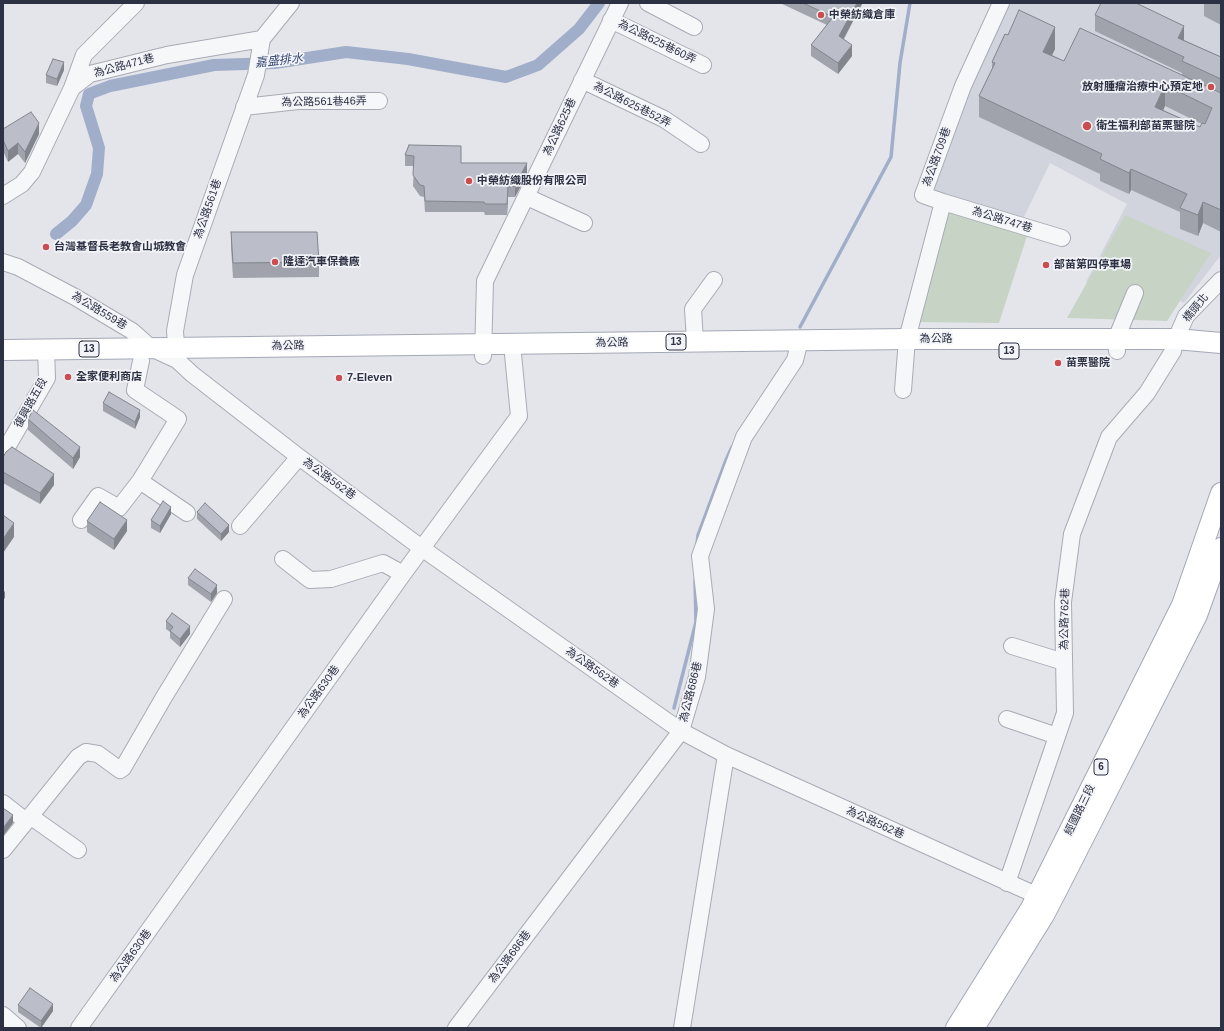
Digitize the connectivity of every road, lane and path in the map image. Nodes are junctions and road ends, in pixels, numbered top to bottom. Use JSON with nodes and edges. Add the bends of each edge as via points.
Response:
{"nodes":[{"id":1,"x":136,"y":3,"type":"edge"},
{"id":2,"x":291,"y":3,"type":"edge"},
{"id":3,"x":620,"y":3,"type":"edge"},
{"id":4,"x":648,"y":3,"type":"edge"},
{"id":5,"x":1001,"y":3,"type":"edge"},
{"id":6,"x":611,"y":20,"type":"junction"},
{"id":7,"x":694,"y":27,"type":"dead end"},
{"id":8,"x":262,"y":39,"type":"junction"},
{"id":9,"x":703,"y":64,"type":"dead end"},
{"id":10,"x":582,"y":80,"type":"junction"},
{"id":11,"x":72,"y":88,"type":"junction"},
{"id":12,"x":379,"y":102,"type":"dead end"},
{"id":13,"x":244,"y":107,"type":"junction"},
{"id":14,"x":701,"y":144,"type":"dead end"},
{"id":15,"x":3,"y":196,"type":"edge"},
{"id":16,"x":527,"y":197,"type":"junction"},
{"id":17,"x":942,"y":202,"type":"junction"},
{"id":18,"x":584,"y":223,"type":"dead end"},
{"id":19,"x":1062,"y":238,"type":"dead end"},
{"id":20,"x":10,"y":265,"type":"edge"},
{"id":21,"x":714,"y":280,"type":"dead end"},
{"id":22,"x":1221,"y":280,"type":"edge"},
{"id":23,"x":1135,"y":293,"type":"dead end"},
{"id":24,"x":695,"y":342,"type":"junction"},
{"id":25,"x":1221,"y":343,"type":"edge"},
{"id":26,"x":907,"y":345,"type":"junction"},
{"id":27,"x":1117,"y":345,"type":"junction"},
{"id":28,"x":1174,"y":345,"type":"junction"},
{"id":29,"x":799,"y":346,"type":"junction"},
{"id":30,"x":3,"y":350,"type":"edge"},
{"id":31,"x":483,"y":350,"type":"junction"},
{"id":32,"x":512,"y":350,"type":"junction"},
{"id":33,"x":176,"y":354,"type":"junction"},
{"id":34,"x":146,"y":355,"type":"junction"},
{"id":35,"x":1221,"y":355,"type":"edge"},
{"id":36,"x":47,"y":356,"type":"junction"},
{"id":37,"x":3,"y":363,"type":"edge"},
{"id":38,"x":903,"y":390,"type":"dead end"},
{"id":39,"x":3,"y":454,"type":"edge"},
{"id":40,"x":299,"y":457,"type":"junction"},
{"id":41,"x":140,"y":480,"type":"junction"},
{"id":42,"x":1221,"y":493,"type":"edge"},
{"id":43,"x":187,"y":513,"type":"dead end"},
{"id":44,"x":80,"y":520,"type":"dead end"},
{"id":45,"x":240,"y":526,"type":"dead end"},
{"id":46,"x":1221,"y":548,"type":"edge"},
{"id":47,"x":423,"y":549,"type":"junction"},
{"id":48,"x":283,"y":559,"type":"dead end"},
{"id":49,"x":403,"y":574,"type":"junction"},
{"id":50,"x":224,"y":599,"type":"dead end"},
{"id":51,"x":1012,"y":646,"type":"dead end"},
{"id":52,"x":1064,"y":662,"type":"junction"},
{"id":53,"x":1008,"y":720,"type":"dead end"},
{"id":54,"x":681,"y":731,"type":"junction"},
{"id":55,"x":1057,"y":736,"type":"junction"},
{"id":56,"x":726,"y":755,"type":"junction"},
{"id":57,"x":3,"y":804,"type":"edge"},
{"id":58,"x":28,"y":819,"type":"junction"},
{"id":59,"x":3,"y":850,"type":"edge"},
{"id":60,"x":78,"y":850,"type":"dead end"},
{"id":61,"x":1007,"y":883,"type":"junction"},
{"id":62,"x":1044,"y":898,"type":"junction"},
{"id":63,"x":3,"y":1015,"type":"edge"},
{"id":64,"x":18,"y":1028,"type":"edge"},
{"id":65,"x":79,"y":1028,"type":"edge"},
{"id":66,"x":456,"y":1028,"type":"edge"},
{"id":67,"x":682,"y":1028,"type":"edge"},
{"id":68,"x":956,"y":1028,"type":"edge"},
{"id":69,"x":974,"y":1028,"type":"edge"}],
"edges":[{"from":1,"to":11,"type":"street","via":[[84,55]]},
{"from":2,"to":8,"type":"street"},
{"from":3,"to":6,"type":"street","name":"為公路625巷"},
{"from":4,"to":7,"type":"street"},
{"from":5,"to":17,"type":"street","name":"為公路709巷","via":[[963,86],[923,195]]},
{"from":6,"to":9,"type":"street","name":"為公路625巷60弄"},
{"from":6,"to":10,"type":"street","name":"為公路625巷"},
{"from":8,"to":11,"type":"street","name":"為公路471巷","via":[[166,55],[90,74]]},
{"from":8,"to":13,"type":"street","name":"為公路561巷","via":[[256,72]]},
{"from":10,"to":14,"type":"street","name":"為公路625巷52弄","via":[[664,119]]},
{"from":10,"to":16,"type":"street","name":"為公路625巷"},
{"from":11,"to":15,"type":"street","name":"為公路471巷","via":[[32,172],[22,184]]},
{"from":12,"to":13,"type":"street","name":"為公路561巷46弄","via":[[298,101]]},
{"from":13,"to":33,"type":"street","name":"為公路561巷","via":[[185,275],[175,331]]},
{"from":16,"to":18,"type":"street"},
{"from":16,"to":31,"type":"street","name":"為公路625巷","via":[[485,281]]},
{"from":17,"to":19,"type":"street","name":"為公路747巷"},
{"from":17,"to":26,"type":"street"},
{"from":20,"to":34,"type":"street","name":"為公路559巷","via":[[75,297],[126,327]]},
{"from":21,"to":24,"type":"street","via":[[692,310]]},
{"from":22,"to":28,"type":"street","name":"橋頭北","via":[[1186,316]]},
{"from":23,"to":27,"type":"street"},
{"from":24,"to":29,"type":"main road","name":"為公路","number":"13"},
{"from":24,"to":32,"type":"main road","name":"為公路","number":"13"},
{"from":25,"to":28,"type":"main road","name":"為公路","number":"13"},
{"from":26,"to":27,"type":"main road","name":"為公路","number":"13"},
{"from":26,"to":29,"type":"main road","name":"為公路","number":"13"},
{"from":26,"to":38,"type":"street"},
{"from":27,"to":28,"type":"main road","name":"為公路","number":"13"},
{"from":28,"to":35,"type":"main road","name":"為公路","number":"13"},
{"from":28,"to":52,"type":"street","name":"為公路762巷","via":[[1147,393],[1109,436],[1072,534],[1063,602]]},
{"from":29,"to":32,"type":"main road","name":"為公路","number":"13"},
{"from":29,"to":54,"type":"street","name":"為公路686巷","via":[[744,437],[700,556],[706,609],[697,678]]},
{"from":30,"to":36,"type":"main road","name":"為公路","number":"13"},
{"from":31,"to":32,"type":"main road","name":"為公路","number":"13"},
{"from":31,"to":33,"type":"main road","name":"為公路","number":"13"},
{"from":32,"to":47,"type":"street","name":"為公路630巷","via":[[519,416]]},
{"from":33,"to":34,"type":"main road","name":"為公路","number":"13"},
{"from":33,"to":40,"type":"street","name":"為公路562巷","via":[[192,374]]},
{"from":34,"to":36,"type":"main road","name":"為公路","number":"13"},
{"from":34,"to":41,"type":"street","via":[[135,390],[178,419]]},
{"from":36,"to":37,"type":"main road","name":"為公路","number":"13"},
{"from":36,"to":39,"type":"street","name":"復興路五段","via":[[47,378]]},
{"from":40,"to":45,"type":"street"},
{"from":40,"to":47,"type":"street","name":"為公路562巷"},
{"from":41,"to":43,"type":"street"},
{"from":41,"to":44,"type":"street","via":[[119,508],[98,496]]},
{"from":42,"to":62,"type":"main road","name":"經國路三段","number":"6","via":[[1182,605]]},
{"from":46,"to":62,"type":"main road","name":"經國路三段","number":"6","via":[[1197,615]]},
{"from":47,"to":49,"type":"street","name":"為公路630巷"},
{"from":47,"to":54,"type":"street","name":"為公路562巷"},
{"from":48,"to":49,"type":"street","via":[[310,580],[331,579],[383,563]]},
{"from":49,"to":65,"type":"street","name":"為公路630巷"},
{"from":50,"to":58,"type":"street","via":[[123,768],[120,770],[98,754],[86,752],[78,757]]},
{"from":51,"to":52,"type":"street"},
{"from":52,"to":55,"type":"street","name":"為公路762巷","via":[[1065,712]]},
{"from":53,"to":55,"type":"street"},
{"from":54,"to":56,"type":"street","name":"為公路562巷"},
{"from":54,"to":66,"type":"street","name":"為公路686巷"},
{"from":55,"to":61,"type":"street","name":"為公路762巷"},
{"from":56,"to":61,"type":"street","name":"為公路562巷"},
{"from":56,"to":67,"type":"street"},
{"from":57,"to":58,"type":"street"},
{"from":58,"to":59,"type":"street"},
{"from":58,"to":60,"type":"street"},
{"from":61,"to":62,"type":"street","name":"為公路562巷"},
{"from":62,"to":68,"type":"main road","name":"經國路三段","number":"6"},
{"from":62,"to":69,"type":"main road","name":"經國路三段","number":"6"},
{"from":63,"to":64,"type":"street"}]}
